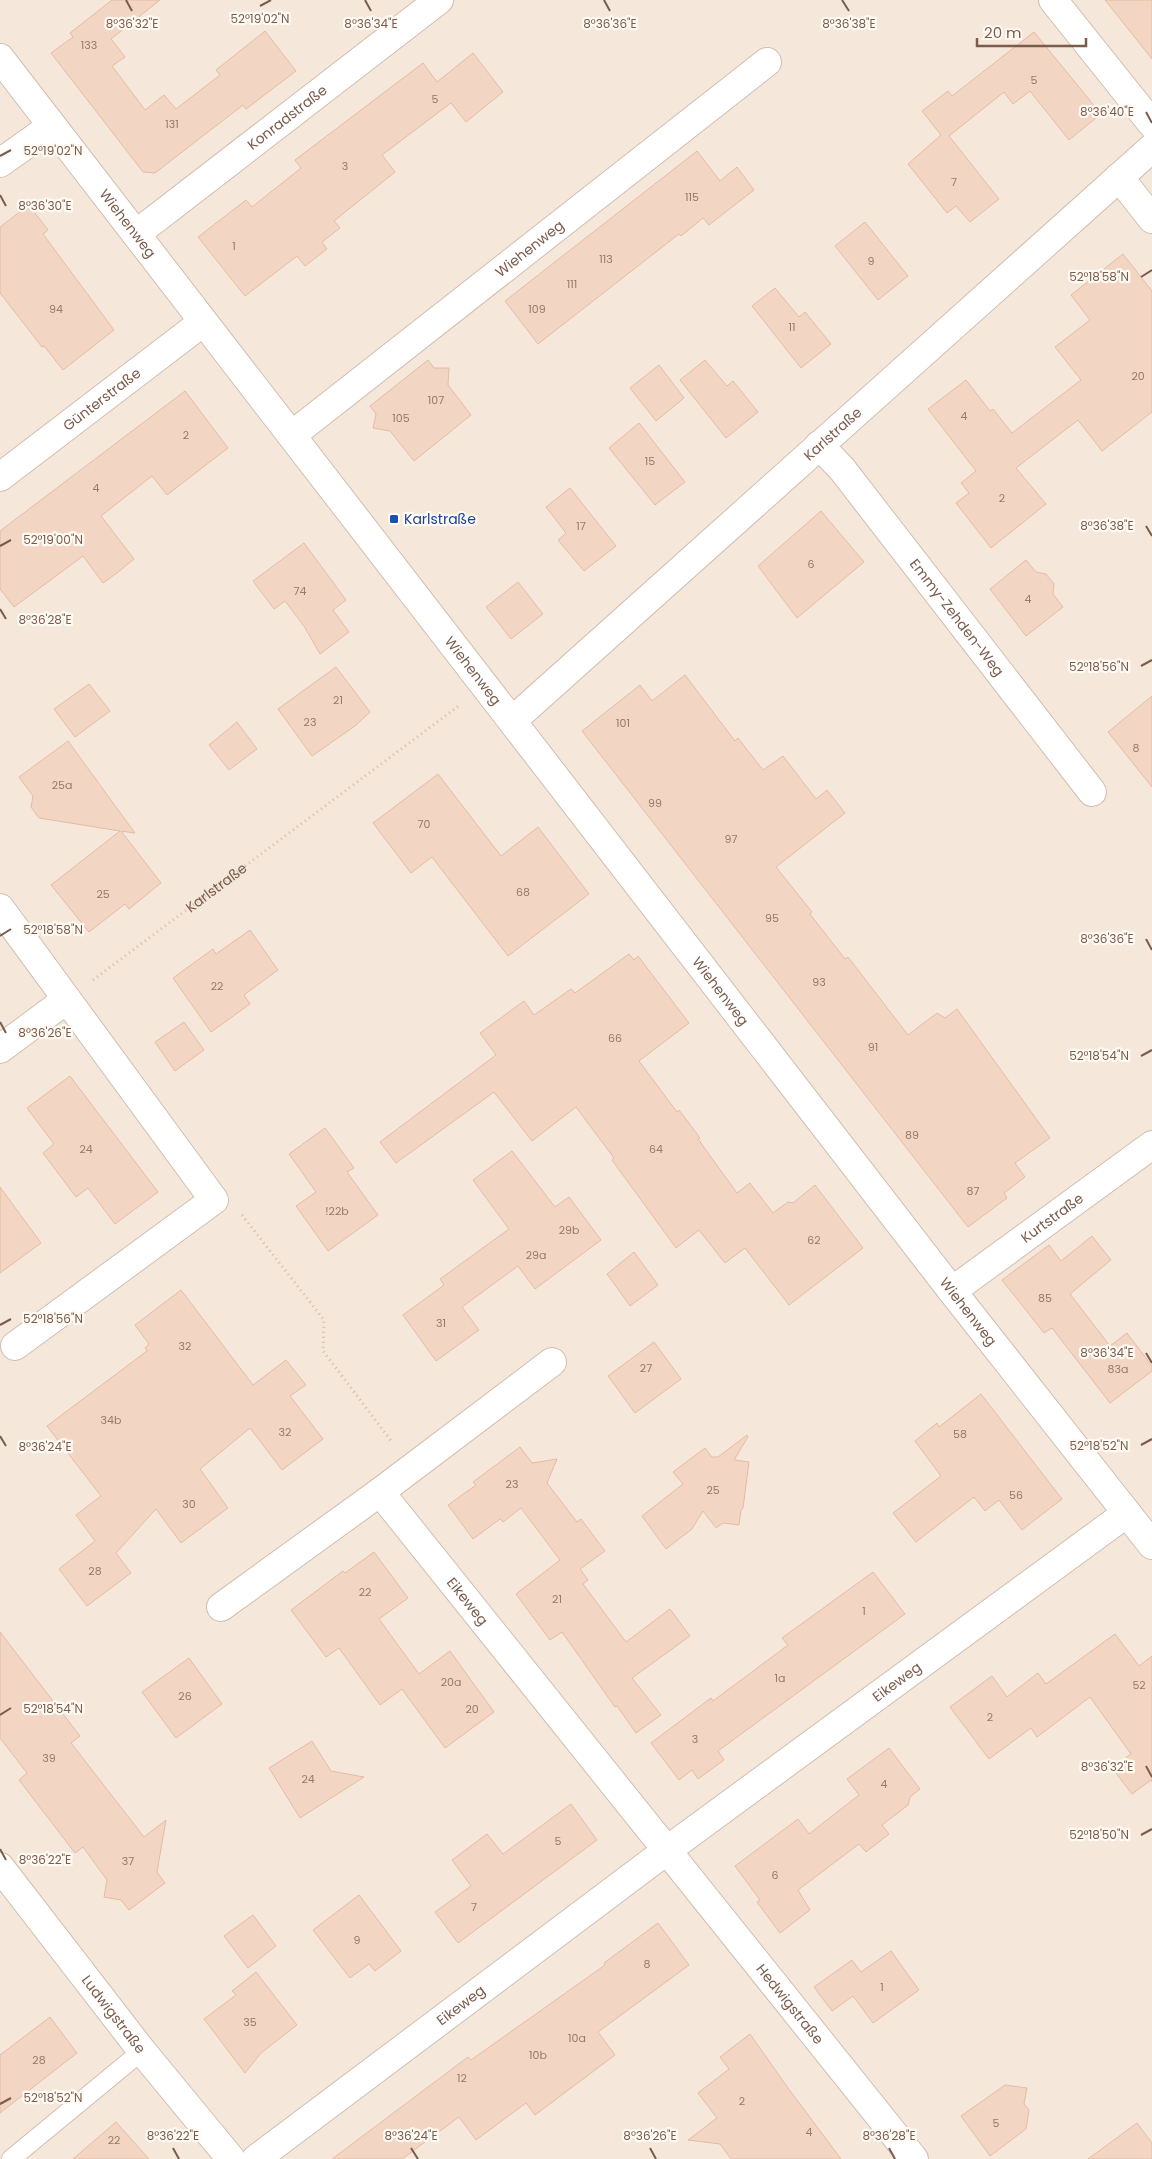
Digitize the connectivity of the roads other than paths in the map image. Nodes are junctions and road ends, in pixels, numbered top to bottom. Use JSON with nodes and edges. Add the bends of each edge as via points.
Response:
{"nodes":[{"id":1,"x":439,"y":0,"type":"edge"},
{"id":2,"x":1053,"y":0,"type":"edge"},
{"id":3,"x":0,"y":58,"type":"edge"},
{"id":4,"x":767,"y":62,"type":"dead end"},
{"id":5,"x":1152,"y":124,"type":"edge"},
{"id":6,"x":52,"y":126,"type":"junction"},
{"id":7,"x":1152,"y":148,"type":"edge"},
{"id":8,"x":0,"y":163,"type":"edge"},
{"id":9,"x":1119,"y":177,"type":"junction"},
{"id":10,"x":1152,"y":219,"type":"edge"},
{"id":11,"x":136,"y":234,"type":"junction"},
{"id":12,"x":203,"y":322,"type":"junction"},
{"id":13,"x":292,"y":435,"type":"junction"},
{"id":14,"x":819,"y":445,"type":"junction"},
{"id":15,"x":0,"y":477,"type":"edge"},
{"id":16,"x":513,"y":720,"type":"junction"},
{"id":17,"x":1092,"y":792,"type":"dead end"},
{"id":18,"x":0,"y":908,"type":"edge"},
{"id":19,"x":66,"y":1000,"type":"junction"},
{"id":20,"x":0,"y":1049,"type":"edge"},
{"id":21,"x":1152,"y":1145,"type":"edge"},
{"id":22,"x":952,"y":1290,"type":"junction"},
{"id":23,"x":16,"y":1346,"type":"dead end"},
{"id":24,"x":552,"y":1362,"type":"dead end"},
{"id":25,"x":380,"y":1492,"type":"junction"},
{"id":26,"x":1127,"y":1513,"type":"junction"},
{"id":27,"x":1152,"y":1545,"type":"edge"},
{"id":28,"x":221,"y":1608,"type":"dead end"},
{"id":29,"x":666,"y":1851,"type":"junction"},
{"id":30,"x":0,"y":1866,"type":"edge"},
{"id":31,"x":142,"y":2051,"type":"junction"},
{"id":32,"x":10,"y":2159,"type":"edge"},
{"id":33,"x":231,"y":2159,"type":"edge"},
{"id":34,"x":256,"y":2159,"type":"edge"},
{"id":35,"x":914,"y":2159,"type":"edge"}],
"edges":[{"from":1,"to":11,"type":"street","name":"Konradstraße"},
{"from":2,"to":5,"type":"street"},
{"from":3,"to":6,"type":"street","name":"Wiehenweg"},
{"from":4,"to":13,"type":"street","name":"Wiehenweg"},
{"from":6,"to":8,"type":"street"},
{"from":6,"to":11,"type":"street","name":"Wiehenweg"},
{"from":7,"to":9,"type":"street","name":"Karlstraße"},
{"from":9,"to":10,"type":"street"},
{"from":9,"to":14,"type":"street","name":"Karlstraße"},
{"from":11,"to":12,"type":"street","name":"Wiehenweg"},
{"from":12,"to":13,"type":"street","name":"Wiehenweg"},
{"from":12,"to":15,"type":"street","name":"Günterstraße"},
{"from":13,"to":16,"type":"street","name":"Wiehenweg"},
{"from":14,"to":16,"type":"street","name":"Karlstraße"},
{"from":14,"to":17,"type":"street","name":"Emmy-Zehden-Weg","via":[[842,470]]},
{"from":16,"to":22,"type":"street","name":"Wiehenweg"},
{"from":18,"to":19,"type":"street"},
{"from":19,"to":20,"type":"street"},
{"from":19,"to":23,"type":"street","via":[[214,1200]]},
{"from":21,"to":22,"type":"street","name":"Kurtstraße"},
{"from":22,"to":26,"type":"street","name":"Wiehenweg"},
{"from":24,"to":25,"type":"street"},
{"from":25,"to":28,"type":"street"},
{"from":25,"to":29,"type":"street","name":"Eikeweg"},
{"from":26,"to":27,"type":"street","name":"Wiehenweg"},
{"from":26,"to":29,"type":"street","name":"Eikeweg"},
{"from":29,"to":34,"type":"street","name":"Eikeweg"},
{"from":29,"to":35,"type":"street","name":"Hedwigstraße"},
{"from":30,"to":31,"type":"street","name":"Ludwigstraße"},
{"from":31,"to":32,"type":"lane"},
{"from":31,"to":33,"type":"street","name":"Ludwigstraße"}]}
